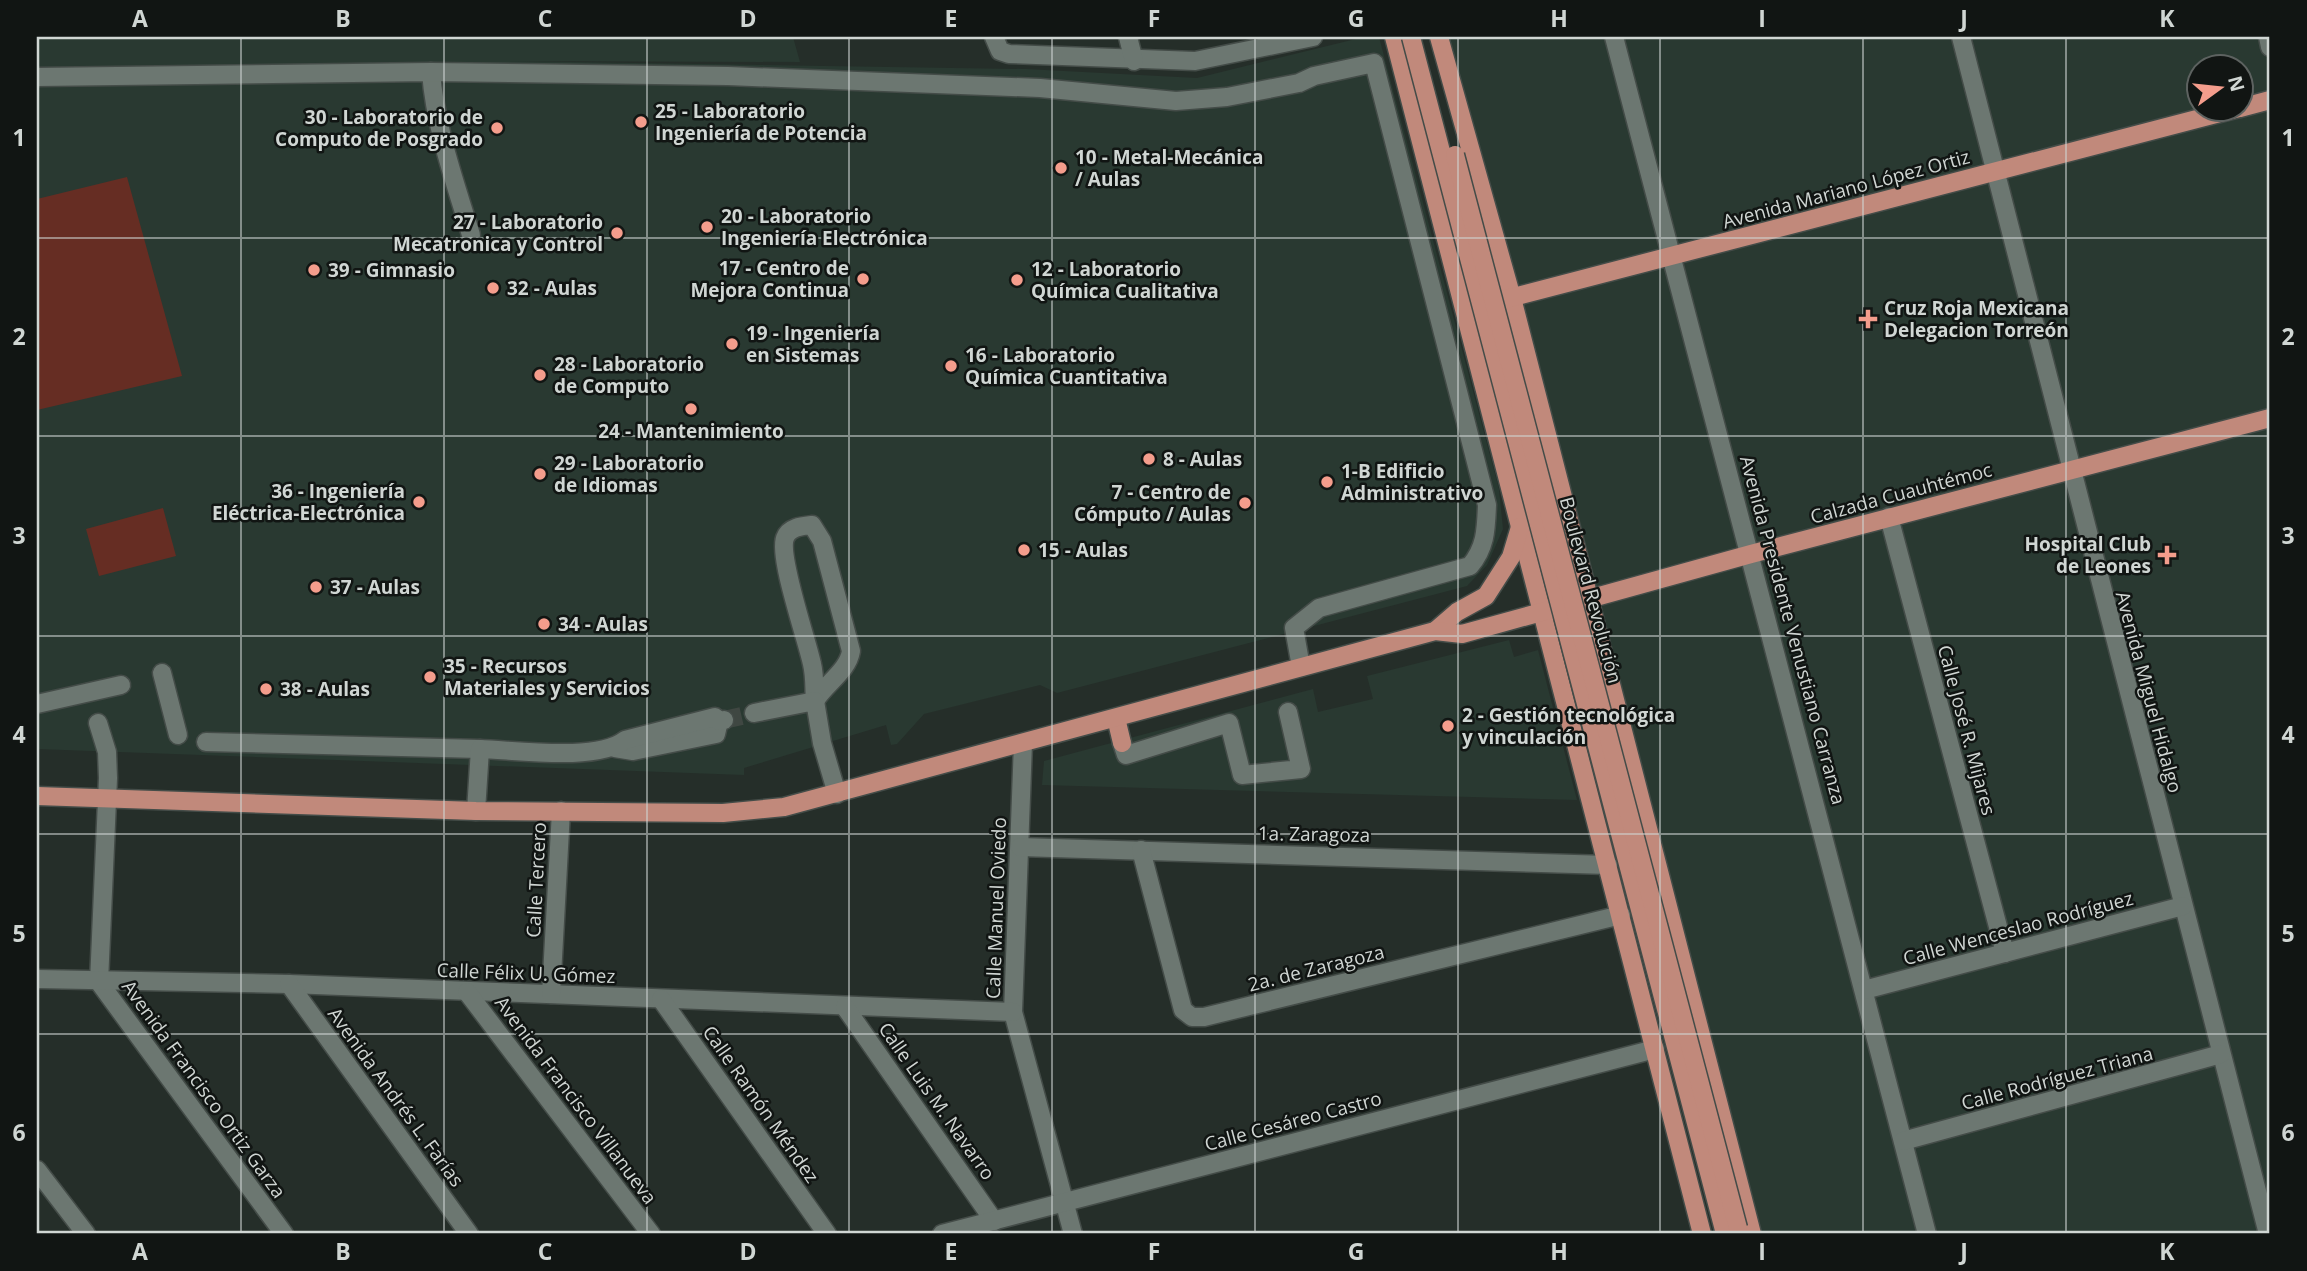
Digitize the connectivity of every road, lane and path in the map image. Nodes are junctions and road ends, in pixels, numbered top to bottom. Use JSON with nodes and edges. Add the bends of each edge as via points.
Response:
{"nodes":[{"id":1,"x":1128,"y":37,"type":"edge"},
{"id":2,"x":1313,"y":37,"type":"edge"},
{"id":3,"x":1394,"y":37,"type":"edge"},
{"id":4,"x":1411,"y":37,"type":"edge"},
{"id":5,"x":1423,"y":37,"type":"edge"},
{"id":6,"x":1439,"y":37,"type":"edge"},
{"id":7,"x":1615,"y":37,"type":"edge"},
{"id":8,"x":1961,"y":37,"type":"edge"},
{"id":9,"x":2268,"y":37,"type":"edge"},
{"id":10,"x":1264,"y":43,"type":"edge"},
{"id":11,"x":997,"y":44,"type":"edge"},
{"id":12,"x":2270,"y":47,"type":"edge"},
{"id":13,"x":1135,"y":61,"type":"junction"},
{"id":14,"x":431,"y":72,"type":"junction"},
{"id":15,"x":37,"y":77,"type":"edge"},
{"id":16,"x":2187,"y":122,"type":"edge"},
{"id":17,"x":1996,"y":172,"type":"junction"},
{"id":18,"x":471,"y":235,"type":"dead end"},
{"id":19,"x":1672,"y":256,"type":"junction"},
{"id":20,"x":1511,"y":298,"type":"junction"},
{"id":21,"x":1465,"y":310,"type":"junction"},
{"id":22,"x":2270,"y":418,"type":"edge"},
{"id":23,"x":2070,"y":470,"type":"junction"},
{"id":24,"x":1889,"y":517,"type":"junction"},
{"id":25,"x":1521,"y":526,"type":"junction"},
{"id":26,"x":1751,"y":554,"type":"junction"},
{"id":27,"x":1589,"y":600,"type":"junction"},
{"id":28,"x":1544,"y":613,"type":"junction"},
{"id":29,"x":1435,"y":631,"type":"junction"},
{"id":30,"x":1301,"y":667,"type":"junction"},
{"id":31,"x":162,"y":673,"type":"dead end"},
{"id":32,"x":121,"y":685,"type":"dead end"},
{"id":33,"x":815,"y":701,"type":"junction"},
{"id":34,"x":37,"y":704,"type":"edge"},
{"id":35,"x":1288,"y":712,"type":"dead end"},
{"id":36,"x":754,"y":713,"type":"tunnel mouth"},
{"id":37,"x":1116,"y":718,"type":"junction"},
{"id":38,"x":722,"y":721,"type":"tunnel mouth"},
{"id":39,"x":98,"y":723,"type":"dead end"},
{"id":40,"x":178,"y":735,"type":"dead end"},
{"id":41,"x":205,"y":742,"type":"dead end"},
{"id":42,"x":1023,"y":743,"type":"junction"},
{"id":43,"x":1122,"y":743,"type":"joint"},
{"id":44,"x":480,"y":749,"type":"junction"},
{"id":45,"x":1630,"y":760,"type":"junction"},
{"id":46,"x":1584,"y":772,"type":"junction"},
{"id":47,"x":837,"y":794,"type":"junction"},
{"id":48,"x":37,"y":796,"type":"edge"},
{"id":49,"x":108,"y":798,"type":"junction"},
{"id":50,"x":476,"y":811,"type":"junction"},
{"id":51,"x":561,"y":811,"type":"junction"},
{"id":52,"x":1020,"y":848,"type":"junction"},
{"id":53,"x":1141,"y":850,"type":"junction"},
{"id":54,"x":1608,"y":865,"type":"junction"},
{"id":55,"x":2183,"y":906,"type":"junction"},
{"id":56,"x":1621,"y":915,"type":"junction"},
{"id":57,"x":2005,"y":953,"type":"junction"},
{"id":58,"x":37,"y":979,"type":"edge"},
{"id":59,"x":99,"y":982,"type":"junction"},
{"id":60,"x":289,"y":984,"type":"junction"},
{"id":61,"x":1864,"y":990,"type":"junction"},
{"id":62,"x":467,"y":992,"type":"junction"},
{"id":63,"x":551,"y":994,"type":"junction"},
{"id":64,"x":661,"y":999,"type":"junction"},
{"id":65,"x":845,"y":1007,"type":"junction"},
{"id":66,"x":1013,"y":1012,"type":"junction"},
{"id":67,"x":1655,"y":1049,"type":"junction"},
{"id":68,"x":2221,"y":1054,"type":"junction"},
{"id":69,"x":1903,"y":1141,"type":"junction"},
{"id":70,"x":37,"y":1170,"type":"edge"},
{"id":71,"x":1064,"y":1202,"type":"junction"},
{"id":72,"x":994,"y":1221,"type":"junction"},
{"id":73,"x":1736,"y":1232,"type":"edge"},
{"id":74,"x":86,"y":1234,"type":"edge"},
{"id":75,"x":284,"y":1234,"type":"edge"},
{"id":76,"x":469,"y":1234,"type":"edge"},
{"id":77,"x":650,"y":1234,"type":"edge"},
{"id":78,"x":827,"y":1234,"type":"edge"},
{"id":79,"x":942,"y":1234,"type":"edge"},
{"id":80,"x":1073,"y":1234,"type":"edge"},
{"id":81,"x":1702,"y":1234,"type":"edge"},
{"id":82,"x":1927,"y":1234,"type":"edge"},
{"id":83,"x":2268,"y":1234,"type":"edge"}],
"edges":[{"from":1,"to":13,"type":"street"},
{"from":2,"to":10,"type":"street"},
{"from":3,"to":21,"type":"main road"},
{"from":4,"to":73,"type":"main road","name":"Boulevard Revolución","bridge":true},
{"from":5,"to":73,"type":"main road","name":"Boulevard Revolución","bridge":true},
{"from":6,"to":20,"type":"main road"},
{"from":7,"to":19,"type":"street","name":"Avenida Presidente Venustiano Carranza"},
{"from":8,"to":17,"type":"street","name":"Avenida Miguel Hidalgo"},
{"from":9,"to":12,"type":"street"},
{"from":10,"to":13,"type":"street","via":[[1195,61]]},
{"from":11,"to":13,"type":"street","via":[[1009,54]]},
{"from":14,"to":15,"type":"street"},
{"from":14,"to":18,"type":"street","via":[[433,95]]},
{"from":14,"to":30,"type":"street","via":[[815,79],[1062,89],[1176,101],[1299,83],[1374,62],[1487,505],[1486,531],[1481,553],[1470,566],[1319,608],[1298,621],[1294,628]]},
{"from":16,"to":17,"type":"main road","name":"Avenida Mariano López Ortiz"},
{"from":17,"to":19,"type":"main road","name":"Avenida Mariano López Ortiz"},
{"from":17,"to":23,"type":"street","name":"Avenida Miguel Hidalgo"},
{"from":19,"to":20,"type":"main road","name":"Avenida Mariano López Ortiz"},
{"from":19,"to":26,"type":"street","name":"Avenida Presidente Venustiano Carranza"},
{"from":20,"to":21,"type":"main road","name":"Avenida Mariano López Ortiz"},
{"from":20,"to":27,"type":"main road"},
{"from":21,"to":25,"type":"main road"},
{"from":22,"to":23,"type":"main road","name":"Calzada Cuauhtémoc"},
{"from":23,"to":24,"type":"main road","name":"Calzada Cuauhtémoc"},
{"from":23,"to":55,"type":"street","name":"Avenida Miguel Hidalgo"},
{"from":24,"to":26,"type":"main road","name":"Calzada Cuauhtémoc"},
{"from":24,"to":57,"type":"street","name":"Calle José R. Mijares"},
{"from":25,"to":28,"type":"main road"},
{"from":25,"to":29,"type":"main road","via":[[1511,557],[1486,596]]},
{"from":26,"to":27,"type":"main road","name":"Calzada Cuauhtémoc"},
{"from":26,"to":61,"type":"street","name":"Avenida Presidente Venustiano Carranza"},
{"from":27,"to":28,"type":"main road","name":"Calzada Cuauhtémoc"},
{"from":27,"to":45,"type":"main road"},
{"from":28,"to":29,"type":"main road","name":"Calzada Cuauhtémoc","via":[[1462,634]]},
{"from":28,"to":46,"type":"main road"},
{"from":29,"to":30,"type":"main road"},
{"from":30,"to":37,"type":"main road"},
{"from":31,"to":40,"type":"street"},
{"from":32,"to":34,"type":"street"},
{"from":33,"to":33,"type":"street","via":[[813,665],[784,540],[800,526],[812,525],[822,541],[851,651],[850,659]]},
{"from":33,"to":36,"type":"street"},
{"from":33,"to":47,"type":"street"},
{"from":35,"to":43,"type":"street","via":[[1301,769],[1242,775],[1229,723],[1126,755]]},
{"from":37,"to":42,"type":"main road"},
{"from":37,"to":43,"type":"main road"},
{"from":38,"to":44,"type":"street","via":[[715,717],[625,740],[615,748],[570,752]]},
{"from":39,"to":49,"type":"street","name":"Avenida Francisco Ortiz Garza","via":[[107,752]]},
{"from":41,"to":44,"type":"street"},
{"from":42,"to":47,"type":"main road"},
{"from":42,"to":52,"type":"street","name":"Calle Manuel Oviedo"},
{"from":44,"to":50,"type":"street"},
{"from":45,"to":46,"type":"main road","via":[[1626,754],[1608,755]]},
{"from":45,"to":73,"type":"main road"},
{"from":46,"to":54,"type":"main road"},
{"from":47,"to":51,"type":"main road","via":[[784,807],[723,813]]},
{"from":48,"to":49,"type":"main road"},
{"from":49,"to":50,"type":"main road"},
{"from":49,"to":59,"type":"street","name":"Avenida Francisco Ortiz Garza"},
{"from":50,"to":51,"type":"main road"},
{"from":51,"to":63,"type":"street","name":"Calle Tercero"},
{"from":52,"to":53,"type":"street","name":"1a. Zaragoza"},
{"from":52,"to":66,"type":"street","name":"Calle Manuel Oviedo"},
{"from":53,"to":54,"type":"street","name":"1a. Zaragoza"},
{"from":53,"to":56,"type":"street","name":"2a. de Zaragoza","via":[[1184,1010],[1192,1017]]},
{"from":54,"to":56,"type":"main road"},
{"from":55,"to":57,"type":"street","name":"Calle Wenceslao Rodríguez"},
{"from":55,"to":68,"type":"street","name":"Avenida Miguel Hidalgo"},
{"from":56,"to":67,"type":"main road"},
{"from":57,"to":61,"type":"street","name":"Calle Wenceslao Rodríguez"},
{"from":58,"to":59,"type":"street","name":"Calle Félix U. Gómez"},
{"from":59,"to":60,"type":"street","name":"Calle Félix U. Gómez"},
{"from":59,"to":75,"type":"street","name":"Avenida Francisco Ortiz Garza"},
{"from":60,"to":62,"type":"street","name":"Calle Félix U. Gómez"},
{"from":60,"to":76,"type":"street","name":"Avenida Andrés L. Farías"},
{"from":61,"to":69,"type":"street","name":"Avenida Presidente Venustiano Carranza"},
{"from":62,"to":63,"type":"street","name":"Calle Félix U. Gómez"},
{"from":62,"to":77,"type":"street","name":"Avenida Francisco Villanueva"},
{"from":63,"to":64,"type":"street","name":"Calle Félix U. Gómez"},
{"from":64,"to":65,"type":"street","name":"Calle Félix U. Gómez"},
{"from":64,"to":78,"type":"street","name":"Calle Ramón Méndez"},
{"from":65,"to":66,"type":"street","name":"Calle Félix U. Gómez"},
{"from":65,"to":72,"type":"street","name":"Calle Luis M. Navarro"},
{"from":66,"to":71,"type":"street","name":"Calle Manuel Oviedo"},
{"from":67,"to":71,"type":"street","name":"Calle Cesáreo Castro"},
{"from":67,"to":81,"type":"main road"},
{"from":68,"to":69,"type":"street","name":"Calle Rodríguez Triana"},
{"from":68,"to":83,"type":"street","name":"Avenida Miguel Hidalgo"},
{"from":69,"to":82,"type":"street","name":"Avenida Presidente Venustiano Carranza"},
{"from":70,"to":74,"type":"street"},
{"from":71,"to":72,"type":"street","name":"Calle Cesáreo Castro"},
{"from":71,"to":80,"type":"street","name":"Calle Manuel Oviedo"},
{"from":72,"to":79,"type":"street","name":"Calle Cesáreo Castro"}]}
